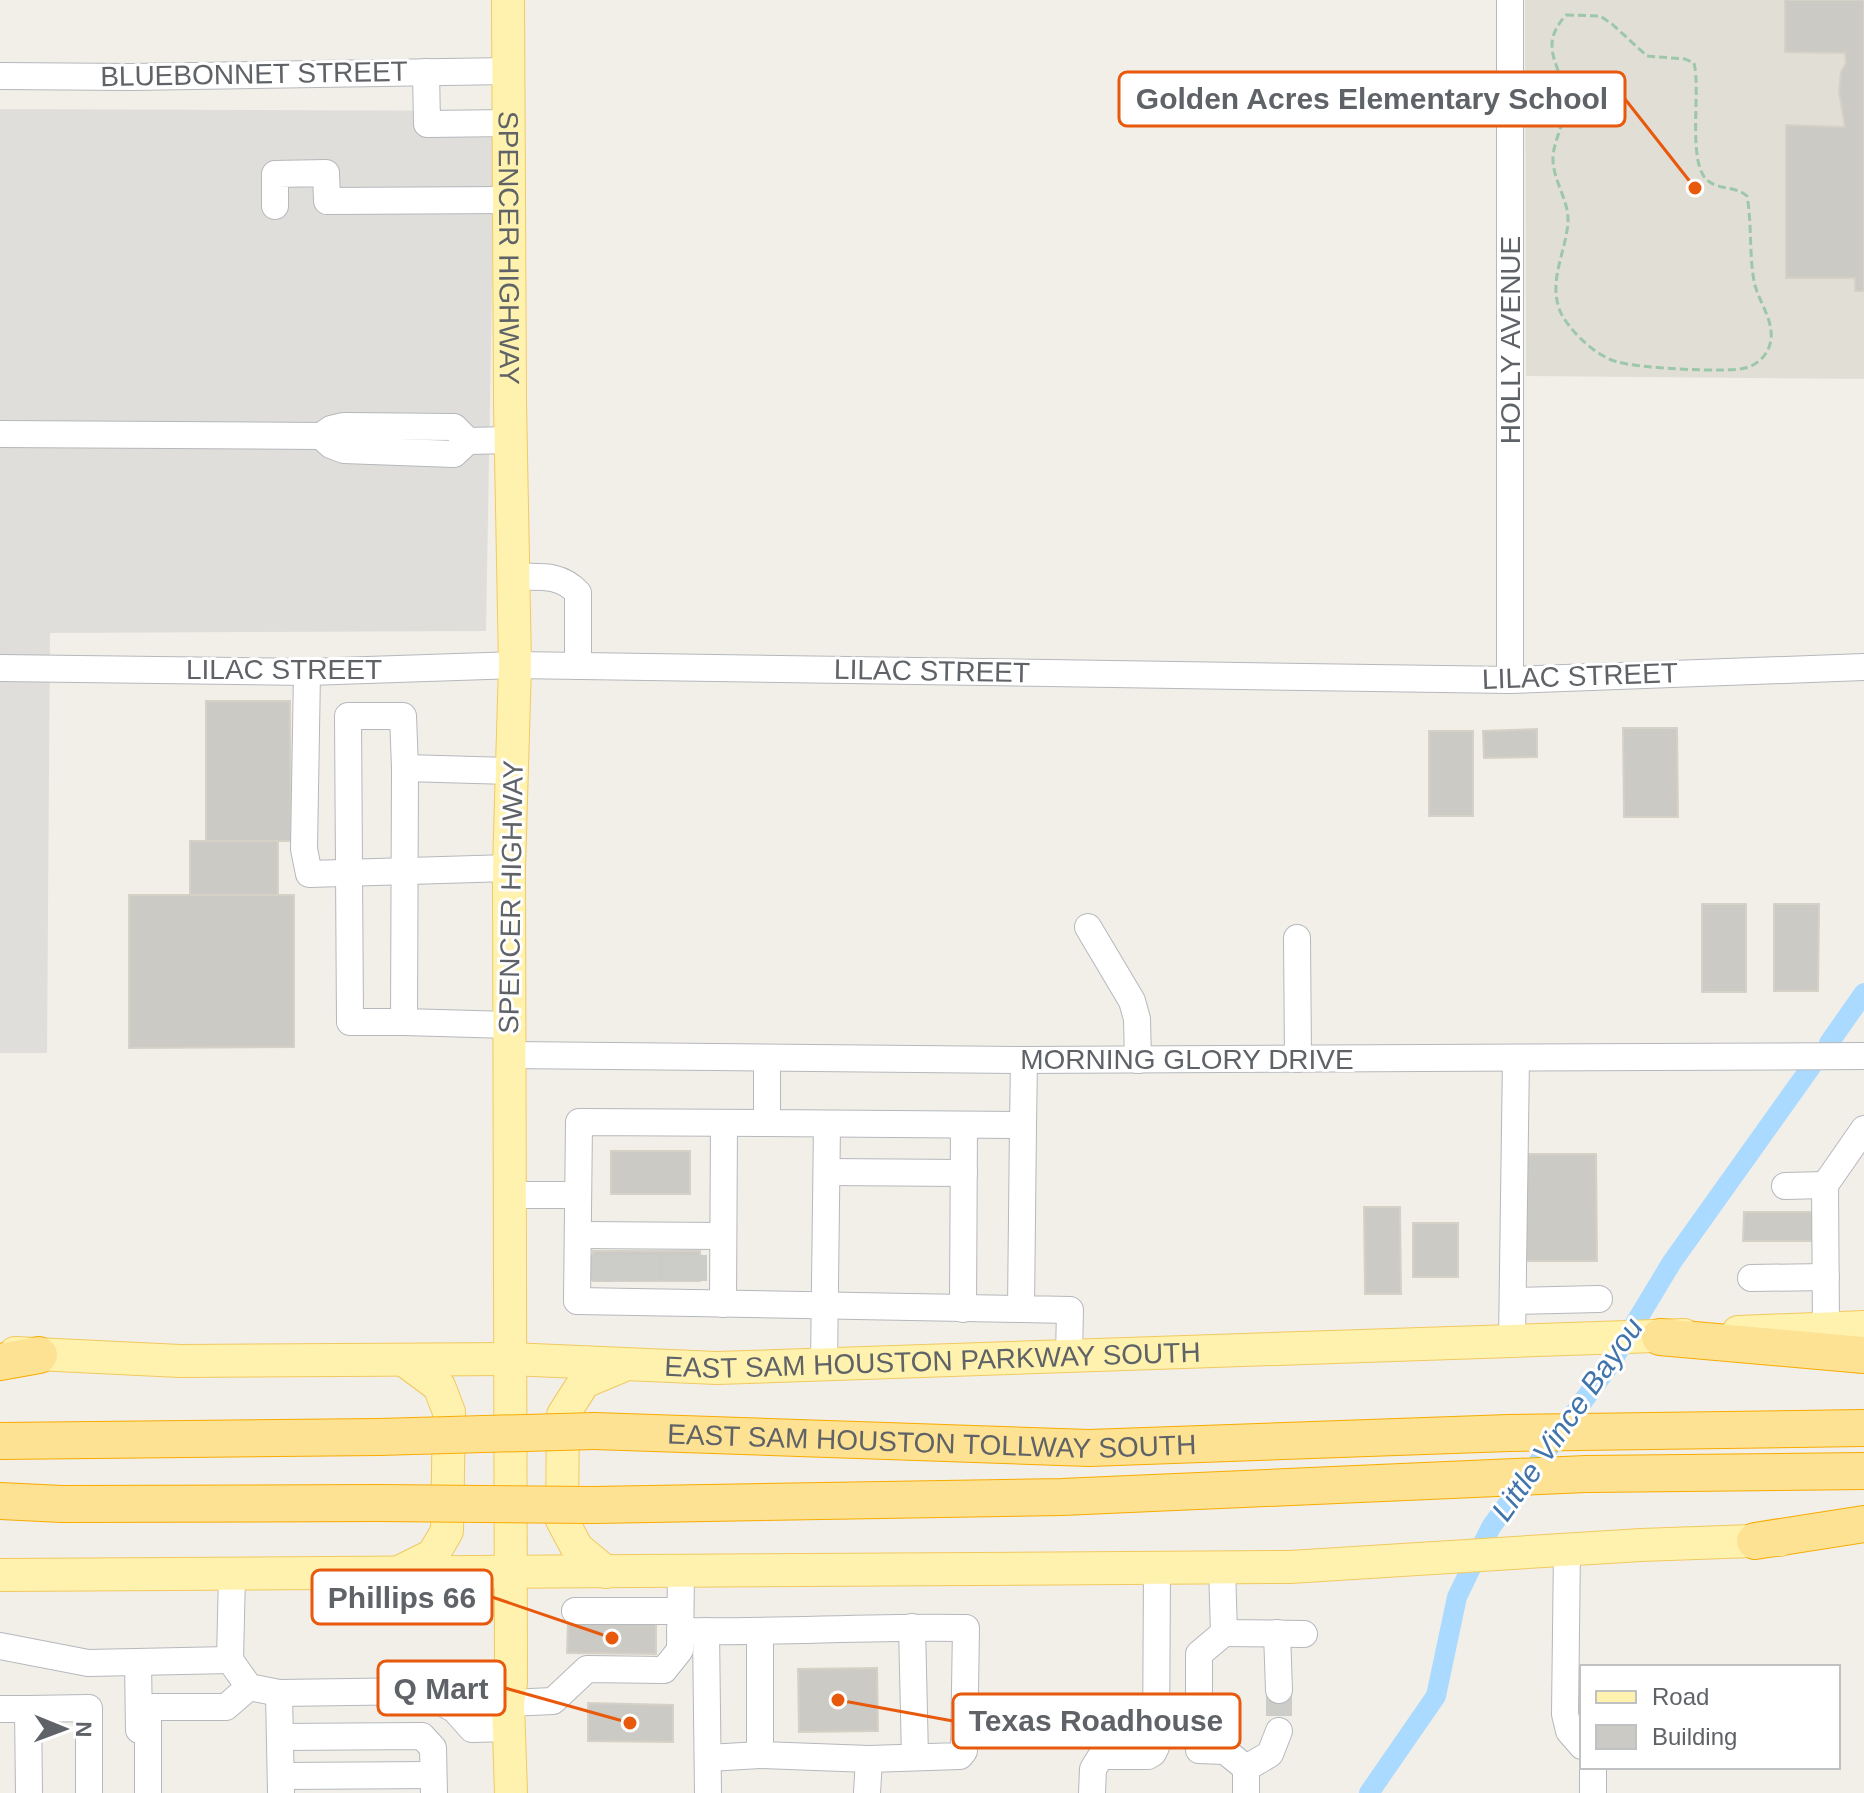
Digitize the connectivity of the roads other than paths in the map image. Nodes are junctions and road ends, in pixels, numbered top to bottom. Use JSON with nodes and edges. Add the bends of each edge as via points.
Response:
{"nodes":[{"id":1,"x":508,"y":0,"type":"edge"},
{"id":2,"x":1510,"y":0,"type":"edge"},
{"id":3,"x":509,"y":71,"type":"junction"},
{"id":4,"x":426,"y":72,"type":"junction"},
{"id":5,"x":0,"y":76,"type":"edge"},
{"id":6,"x":509,"y":123,"type":"junction"},
{"id":7,"x":508,"y":200,"type":"junction"},
{"id":8,"x":275,"y":206,"type":"dead end"},
{"id":9,"x":0,"y":434,"type":"edge"},
{"id":10,"x":511,"y":440,"type":"junction"},
{"id":11,"x":513,"y":577,"type":"junction"},
{"id":12,"x":515,"y":665,"type":"junction"},
{"id":13,"x":578,"y":666,"type":"junction"},
{"id":14,"x":1864,"y":667,"type":"edge"},
{"id":15,"x":0,"y":668,"type":"edge"},
{"id":16,"x":307,"y":672,"type":"junction"},
{"id":17,"x":1510,"y":680,"type":"junction"},
{"id":18,"x":405,"y":768,"type":"junction"},
{"id":19,"x":512,"y":771,"type":"junction"},
{"id":20,"x":509,"y":868,"type":"junction"},
{"id":21,"x":405,"y":871,"type":"junction"},
{"id":22,"x":350,"y":873,"type":"junction"},
{"id":23,"x":1088,"y":927,"type":"dead end"},
{"id":24,"x":1297,"y":938,"type":"dead end"},
{"id":25,"x":404,"y":1022,"type":"junction"},
{"id":26,"x":510,"y":1040,"type":"junction"},
{"id":27,"x":1864,"y":1056,"type":"edge"},
{"id":28,"x":767,"y":1058,"type":"junction"},
{"id":29,"x":1516,"y":1058,"type":"junction"},
{"id":30,"x":1298,"y":1059,"type":"junction"},
{"id":31,"x":1024,"y":1060,"type":"junction"},
{"id":32,"x":1138,"y":1060,"type":"junction"},
{"id":33,"x":724,"y":1123,"type":"junction"},
{"id":34,"x":767,"y":1123,"type":"junction"},
{"id":35,"x":827,"y":1124,"type":"junction"},
{"id":36,"x":964,"y":1125,"type":"junction"},
{"id":37,"x":1023,"y":1125,"type":"junction"},
{"id":38,"x":1864,"y":1129,"type":"edge"},
{"id":39,"x":827,"y":1172,"type":"junction"},
{"id":40,"x":964,"y":1173,"type":"junction"},
{"id":41,"x":1825,"y":1185,"type":"junction"},
{"id":42,"x":1785,"y":1186,"type":"dead end"},
{"id":43,"x":510,"y":1195,"type":"junction"},
{"id":44,"x":578,"y":1195,"type":"junction"},
{"id":45,"x":723,"y":1236,"type":"junction"},
{"id":46,"x":616,"y":1242,"type":"junction"},
{"id":47,"x":1826,"y":1277,"type":"junction"},
{"id":48,"x":1751,"y":1278,"type":"dead end"},
{"id":49,"x":1599,"y":1299,"type":"dead end"},
{"id":50,"x":1513,"y":1301,"type":"junction"},
{"id":51,"x":723,"y":1304,"type":"junction"},
{"id":52,"x":825,"y":1306,"type":"junction"},
{"id":53,"x":963,"y":1309,"type":"junction"},
{"id":54,"x":1021,"y":1309,"type":"junction"},
{"id":55,"x":1826,"y":1327,"type":"junction"},
{"id":56,"x":1864,"y":1327,"type":"edge"},
{"id":57,"x":1660,"y":1337,"type":"junction"},
{"id":58,"x":1512,"y":1341,"type":"junction"},
{"id":59,"x":0,"y":1353,"type":"edge"},
{"id":60,"x":39,"y":1355,"type":"junction"},
{"id":61,"x":1864,"y":1355,"type":"edge"},
{"id":62,"x":1069,"y":1356,"type":"junction"},
{"id":63,"x":510,"y":1359,"type":"junction"},
{"id":64,"x":404,"y":1360,"type":"junction"},
{"id":65,"x":0,"y":1362,"type":"edge"},
{"id":66,"x":626,"y":1364,"type":"junction"},
{"id":67,"x":824,"y":1365,"type":"junction"},
{"id":68,"x":1864,"y":1428,"type":"edge"},
{"id":69,"x":0,"y":1441,"type":"edge"},
{"id":70,"x":1864,"y":1471,"type":"edge"},
{"id":71,"x":0,"y":1501,"type":"edge"},
{"id":72,"x":1864,"y":1524,"type":"edge"},
{"id":73,"x":1864,"y":1540,"type":"edge"},
{"id":74,"x":1755,"y":1541,"type":"junction"},
{"id":75,"x":1567,"y":1549,"type":"junction"},
{"id":76,"x":1157,"y":1568,"type":"junction"},
{"id":77,"x":1222,"y":1568,"type":"junction"},
{"id":78,"x":606,"y":1572,"type":"junction"},
{"id":79,"x":681,"y":1572,"type":"junction"},
{"id":80,"x":396,"y":1573,"type":"junction"},
{"id":81,"x":511,"y":1573,"type":"junction"},
{"id":82,"x":232,"y":1574,"type":"junction"},
{"id":83,"x":0,"y":1575,"type":"edge"},
{"id":84,"x":575,"y":1611,"type":"dead end"},
{"id":85,"x":689,"y":1624,"type":"junction"},
{"id":86,"x":912,"y":1627,"type":"junction"},
{"id":87,"x":760,"y":1632,"type":"junction"},
{"id":88,"x":1224,"y":1633,"type":"junction"},
{"id":89,"x":1277,"y":1633,"type":"junction"},
{"id":90,"x":1304,"y":1634,"type":"dead end"},
{"id":91,"x":0,"y":1646,"type":"edge"},
{"id":92,"x":230,"y":1660,"type":"junction"},
{"id":93,"x":138,"y":1662,"type":"junction"},
{"id":94,"x":89,"y":1663,"type":"junction"},
{"id":95,"x":249,"y":1687,"type":"junction"},
{"id":96,"x":1279,"y":1690,"type":"tunnel mouth"},
{"id":97,"x":423,"y":1691,"type":"junction"},
{"id":98,"x":279,"y":1693,"type":"junction"},
{"id":99,"x":510,"y":1704,"type":"junction"},
{"id":100,"x":89,"y":1708,"type":"junction"},
{"id":101,"x":0,"y":1709,"type":"edge"},
{"id":102,"x":28,"y":1709,"type":"junction"},
{"id":103,"x":1279,"y":1731,"type":"tunnel mouth"},
{"id":104,"x":280,"y":1737,"type":"junction"},
{"id":105,"x":1580,"y":1744,"type":"edge"},
{"id":106,"x":760,"y":1755,"type":"junction"},
{"id":107,"x":915,"y":1757,"type":"junction"},
{"id":108,"x":708,"y":1758,"type":"junction"},
{"id":109,"x":869,"y":1759,"type":"junction"},
{"id":110,"x":1593,"y":1769,"type":"edge"},
{"id":111,"x":1246,"y":1780,"type":"edge"},
{"id":112,"x":281,"y":1784,"type":"edge"},
{"id":113,"x":434,"y":1784,"type":"edge"},
{"id":114,"x":29,"y":1793,"type":"edge"},
{"id":115,"x":89,"y":1793,"type":"edge"},
{"id":116,"x":139,"y":1793,"type":"edge"},
{"id":117,"x":148,"y":1793,"type":"edge"},
{"id":118,"x":511,"y":1793,"type":"edge"},
{"id":119,"x":708,"y":1793,"type":"edge"},
{"id":120,"x":867,"y":1793,"type":"edge"},
{"id":121,"x":1092,"y":1793,"type":"edge"},
{"id":122,"x":1593,"y":1793,"type":"edge"}],
"edges":[{"from":1,"to":3,"type":"main road","name":"SPENCER HIGHWAY"},
{"from":2,"to":17,"type":"street","name":"HOLLY AVENUE"},
{"from":3,"to":4,"type":"street","name":"BLUEBONNET STREET"},
{"from":3,"to":6,"type":"main road","name":"SPENCER HIGHWAY"},
{"from":4,"to":5,"type":"street","name":"BLUEBONNET STREET"},
{"from":4,"to":6,"type":"street","via":[[427,124]]},
{"from":6,"to":7,"type":"main road","name":"SPENCER HIGHWAY"},
{"from":7,"to":8,"type":"street","via":[[327,201],[326,173],[275,174]]},
{"from":7,"to":10,"type":"main road","name":"SPENCER HIGHWAY"},
{"from":9,"to":10,"type":"street","via":[[321,436],[337,449],[454,454],[468,441]]},
{"from":10,"to":11,"type":"main road","name":"SPENCER HIGHWAY"},
{"from":11,"to":12,"type":"main road","name":"SPENCER HIGHWAY"},
{"from":11,"to":13,"type":"street","via":[[567,581],[578,593]]},
{"from":12,"to":13,"type":"street","name":"LILAC STREET"},
{"from":12,"to":16,"type":"street","name":"LILAC STREET"},
{"from":12,"to":19,"type":"main road","name":"SPENCER HIGHWAY"},
{"from":13,"to":17,"type":"street","name":"LILAC STREET"},
{"from":14,"to":17,"type":"street","name":"LILAC STREET"},
{"from":15,"to":16,"type":"street","name":"LILAC STREET"},
{"from":16,"to":22,"type":"street","via":[[304,849],[309,874]]},
{"from":18,"to":19,"type":"street"},
{"from":18,"to":21,"type":"street"},
{"from":18,"to":22,"type":"street","via":[[403,716],[348,716]]},
{"from":19,"to":20,"type":"main road","name":"SPENCER HIGHWAY"},
{"from":20,"to":21,"type":"street"},
{"from":20,"to":26,"type":"main road","name":"SPENCER HIGHWAY"},
{"from":21,"to":22,"type":"street"},
{"from":21,"to":25,"type":"street"},
{"from":22,"to":25,"type":"street","name":"MORNING GLORY DRIVE","via":[[350,1022]]},
{"from":23,"to":32,"type":"street","via":[[1132,1001]]},
{"from":24,"to":30,"type":"street"},
{"from":25,"to":26,"type":"street","name":"MORNING GLORY DRIVE"},
{"from":26,"to":28,"type":"street","name":"MORNING GLORY DRIVE"},
{"from":26,"to":43,"type":"main road","name":"SPENCER HIGHWAY"},
{"from":27,"to":29,"type":"street","name":"MORNING GLORY DRIVE"},
{"from":28,"to":31,"type":"street","name":"MORNING GLORY DRIVE"},
{"from":28,"to":34,"type":"street"},
{"from":29,"to":30,"type":"street","name":"MORNING GLORY DRIVE"},
{"from":29,"to":50,"type":"street"},
{"from":30,"to":32,"type":"street","name":"MORNING GLORY DRIVE"},
{"from":31,"to":32,"type":"street","name":"MORNING GLORY DRIVE"},
{"from":31,"to":37,"type":"street"},
{"from":33,"to":34,"type":"street"},
{"from":33,"to":44,"type":"street","via":[[579,1122]]},
{"from":33,"to":45,"type":"street"},
{"from":34,"to":35,"type":"street"},
{"from":35,"to":36,"type":"street"},
{"from":35,"to":39,"type":"street"},
{"from":36,"to":37,"type":"street"},
{"from":36,"to":40,"type":"street"},
{"from":37,"to":54,"type":"street"},
{"from":38,"to":41,"type":"street"},
{"from":39,"to":40,"type":"street"},
{"from":39,"to":52,"type":"street"},
{"from":40,"to":53,"type":"street"},
{"from":41,"to":42,"type":"street"},
{"from":41,"to":47,"type":"street"},
{"from":43,"to":44,"type":"street"},
{"from":43,"to":63,"type":"main road","name":"SPENCER HIGHWAY"},
{"from":44,"to":46,"type":"street"},
{"from":45,"to":46,"type":"street","via":[[685,1244]]},
{"from":45,"to":51,"type":"street"},
{"from":46,"to":51,"type":"street","via":[[577,1301],[622,1291],[685,1292]]},
{"from":47,"to":48,"type":"street"},
{"from":47,"to":55,"type":"street"},
{"from":49,"to":50,"type":"street"},
{"from":50,"to":58,"type":"street"},
{"from":51,"to":52,"type":"street"},
{"from":52,"to":53,"type":"street"},
{"from":52,"to":67,"type":"street"},
{"from":53,"to":54,"type":"street"},
{"from":54,"to":62,"type":"street","via":[[1070,1310]]},
{"from":55,"to":56,"type":"main road","name":"EAST SAM HOUSTON PARKWAY SOUTH"},
{"from":55,"to":57,"type":"main road","name":"EAST SAM HOUSTON PARKWAY SOUTH"},
{"from":57,"to":58,"type":"main road","name":"EAST SAM HOUSTON PARKWAY SOUTH"},
{"from":57,"to":61,"type":"highway"},
{"from":58,"to":62,"type":"main road","name":"EAST SAM HOUSTON PARKWAY SOUTH"},
{"from":59,"to":60,"type":"main road","name":"EAST SAM HOUSTON PARKWAY SOUTH"},
{"from":60,"to":64,"type":"main road","name":"EAST SAM HOUSTON PARKWAY SOUTH","via":[[180,1361]]},
{"from":60,"to":65,"type":"highway"},
{"from":62,"to":67,"type":"main road","name":"EAST SAM HOUSTON PARKWAY SOUTH"},
{"from":63,"to":64,"type":"main road","name":"EAST SAM HOUSTON PARKWAY SOUTH"},
{"from":63,"to":66,"type":"main road","name":"EAST SAM HOUSTON PARKWAY SOUTH"},
{"from":63,"to":81,"type":"main road","name":"SPENCER HIGHWAY"},
{"from":64,"to":80,"type":"main road","via":[[439,1386],[449,1412],[447,1531],[433,1555]]},
{"from":66,"to":67,"type":"main road","name":"EAST SAM HOUSTON PARKWAY SOUTH"},
{"from":66,"to":78,"type":"main road","via":[[584,1382],[563,1415],[562,1520],[577,1548]]},
{"from":68,"to":69,"type":"highway","name":"EAST SAM HOUSTON TOLLWAY SOUTH","bridge":true,"via":[[1613,1430],[1089,1448],[594,1431]]},
{"from":70,"to":71,"type":"highway","name":"EAST SAM HOUSTON TOLLWAY SOUTH","bridge":true,"via":[[1586,1474],[1062,1497],[593,1505]]},
{"from":72,"to":74,"type":"highway"},
{"from":73,"to":74,"type":"main road"},
{"from":74,"to":75,"type":"main road"},
{"from":75,"to":77,"type":"main road"},
{"from":75,"to":105,"type":"street","via":[[1565,1714],[1569,1731]]},
{"from":76,"to":77,"type":"main road"},
{"from":76,"to":79,"type":"main road"},
{"from":76,"to":121,"type":"street","via":[[1156,1747],[1148,1756],[1101,1756],[1093,1769]]},
{"from":77,"to":88,"type":"street"},
{"from":78,"to":79,"type":"main road"},
{"from":78,"to":81,"type":"main road"},
{"from":79,"to":85,"type":"street"},
{"from":80,"to":81,"type":"main road"},
{"from":80,"to":82,"type":"main road"},
{"from":81,"to":99,"type":"main road","name":"SPENCER HIGHWAY"},
{"from":82,"to":83,"type":"main road"},
{"from":82,"to":92,"type":"street"},
{"from":84,"to":85,"type":"street"},
{"from":85,"to":87,"type":"street"},
{"from":85,"to":99,"type":"street","via":[[680,1650],[664,1670],[587,1669],[553,1701]]},
{"from":85,"to":108,"type":"street"},
{"from":86,"to":87,"type":"street"},
{"from":86,"to":107,"type":"street"},
{"from":86,"to":107,"type":"street","via":[[966,1628],[964,1751],[960,1756]]},
{"from":87,"to":106,"type":"street"},
{"from":88,"to":89,"type":"street"},
{"from":88,"to":111,"type":"street","via":[[1199,1654],[1199,1750],[1225,1751]]},
{"from":89,"to":90,"type":"street"},
{"from":89,"to":96,"type":"street"},
{"from":91,"to":94,"type":"street"},
{"from":92,"to":93,"type":"street"},
{"from":92,"to":95,"type":"street"},
{"from":93,"to":94,"type":"street"},
{"from":93,"to":116,"type":"street"},
{"from":94,"to":100,"type":"street"},
{"from":95,"to":98,"type":"street"},
{"from":95,"to":117,"type":"street","via":[[226,1707],[153,1707],[148,1712]]},
{"from":97,"to":98,"type":"street"},
{"from":97,"to":99,"type":"street","via":[[444,1684]]},
{"from":97,"to":99,"type":"street","via":[[455,1710],[472,1729]]},
{"from":98,"to":104,"type":"street"},
{"from":99,"to":118,"type":"main road","name":"SPENCER HIGHWAY"},
{"from":100,"to":102,"type":"street"},
{"from":100,"to":115,"type":"street"},
{"from":101,"to":102,"type":"street"},
{"from":102,"to":114,"type":"street"},
{"from":103,"to":111,"type":"street","via":[[1270,1754]]},
{"from":104,"to":112,"type":"street"},
{"from":104,"to":113,"type":"street","via":[[422,1736],[433,1748]]},
{"from":106,"to":108,"type":"street"},
{"from":106,"to":109,"type":"street"},
{"from":107,"to":109,"type":"street"},
{"from":108,"to":119,"type":"street"},
{"from":109,"to":120,"type":"street"},
{"from":110,"to":122,"type":"street"},
{"from":112,"to":113,"type":"street"}]}
